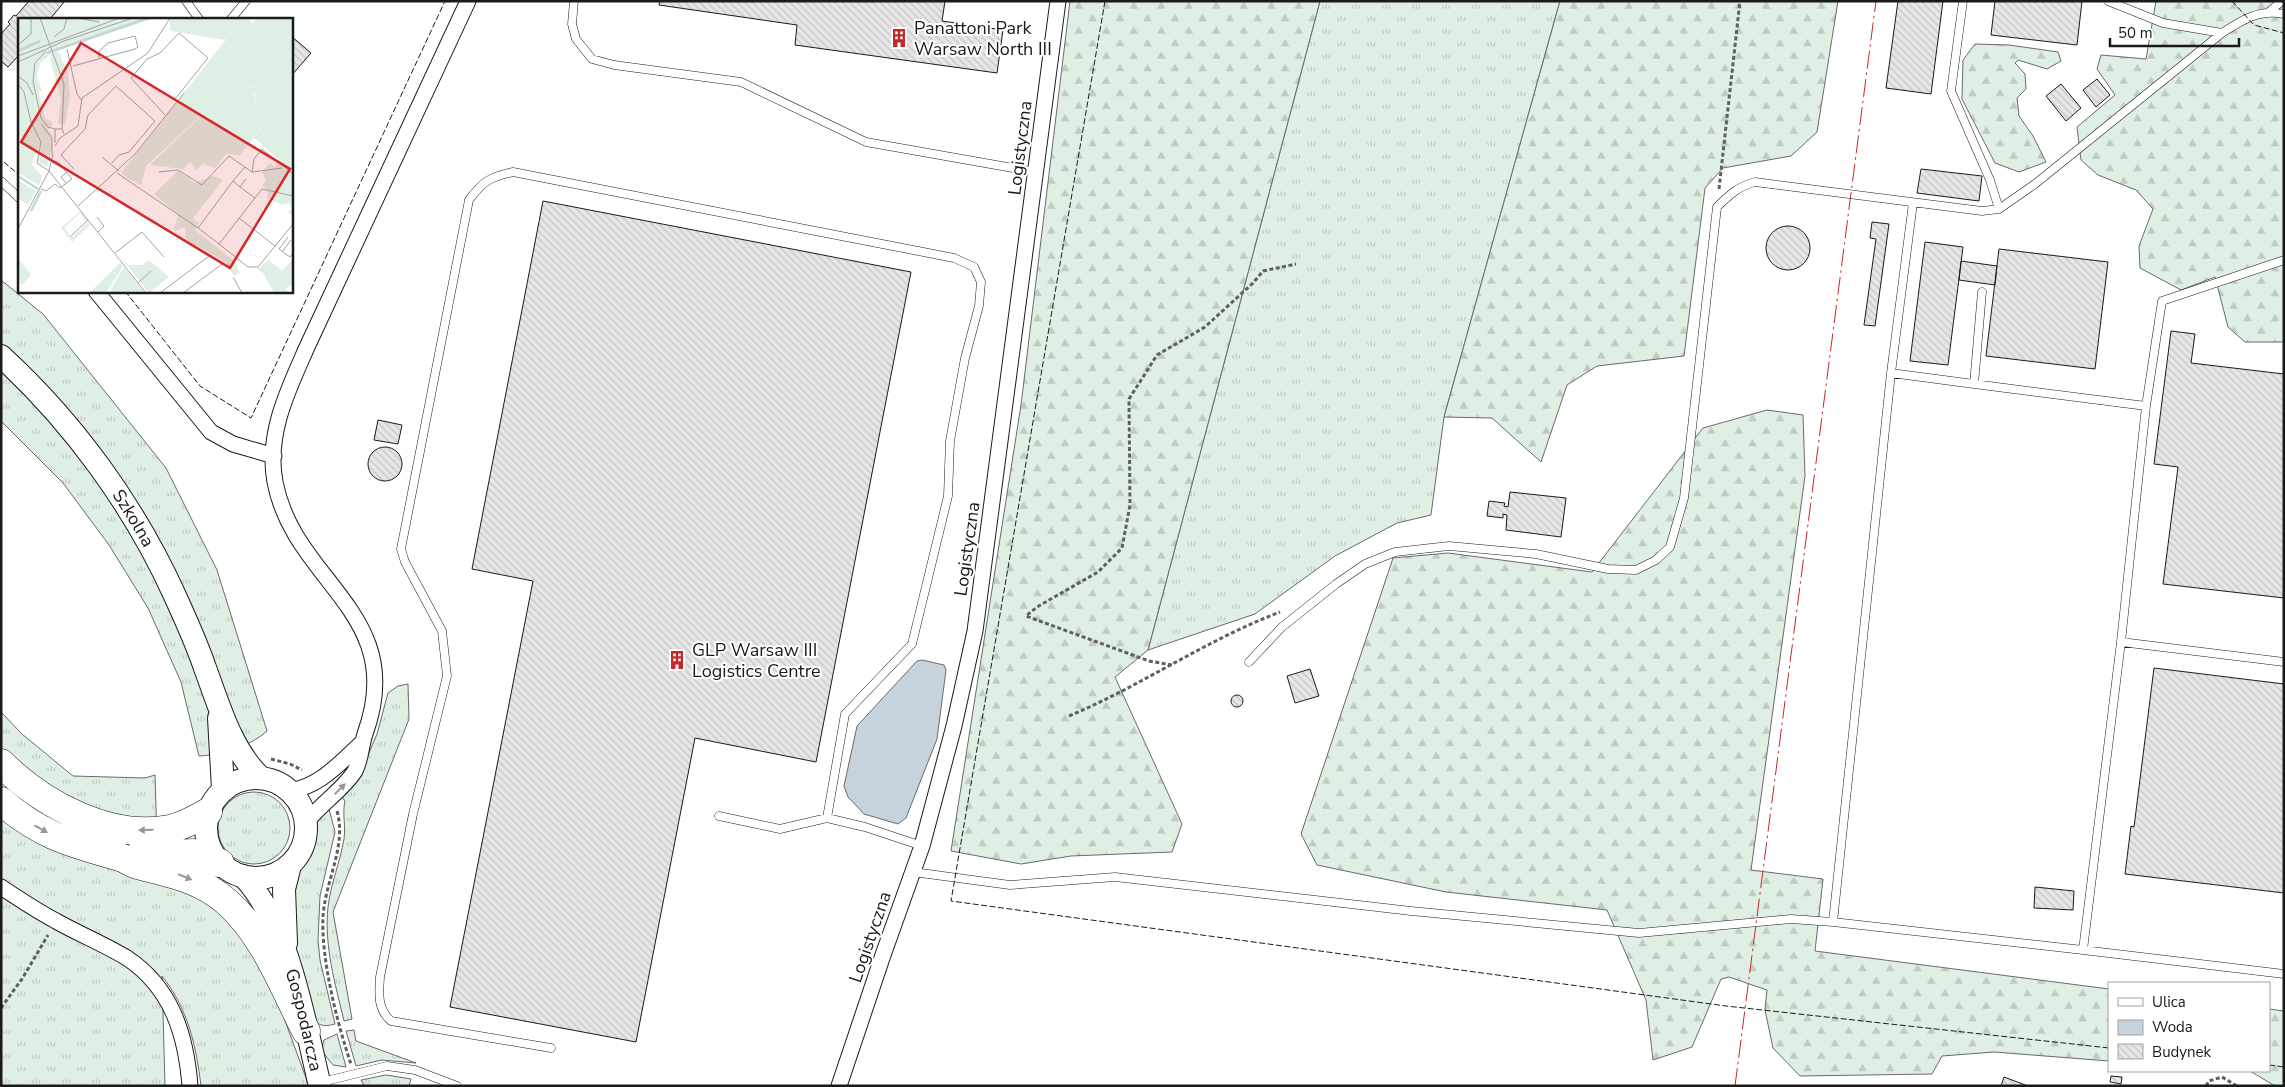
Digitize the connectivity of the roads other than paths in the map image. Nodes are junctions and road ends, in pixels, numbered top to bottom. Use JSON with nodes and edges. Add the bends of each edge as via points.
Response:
{"nodes":[{"id":1,"x":186,"y":1,"type":"edge"},
{"id":2,"x":246,"y":1,"type":"edge"},
{"id":3,"x":468,"y":1,"type":"edge"},
{"id":4,"x":574,"y":1,"type":"edge"},
{"id":5,"x":1058,"y":1,"type":"edge"},
{"id":6,"x":1963,"y":1,"type":"edge"},
{"id":7,"x":2108,"y":1,"type":"edge"},
{"id":8,"x":2282,"y":1,"type":"edge"},
{"id":9,"x":2270,"y":11,"type":"junction"},
{"id":10,"x":2284,"y":14,"type":"edge"},
{"id":11,"x":198,"y":18,"type":"edge"},
{"id":12,"x":232,"y":18,"type":"edge"},
{"id":13,"x":2222,"y":33,"type":"junction"},
{"id":14,"x":1036,"y":172,"type":"junction"},
{"id":15,"x":1,"y":180,"type":"edge"},
{"id":16,"x":18,"y":197,"type":"edge"},
{"id":17,"x":1913,"y":203,"type":"junction"},
{"id":18,"x":1999,"y":209,"type":"junction"},
{"id":19,"x":2284,"y":260,"type":"edge"},
{"id":20,"x":97,"y":292,"type":"edge"},
{"id":21,"x":1982,"y":292,"type":"dead end"},
{"id":22,"x":1,"y":356,"type":"edge"},
{"id":23,"x":1891,"y":373,"type":"junction"},
{"id":24,"x":1974,"y":384,"type":"junction"},
{"id":25,"x":2146,"y":406,"type":"junction"},
{"id":26,"x":274,"y":456,"type":"junction"},
{"id":27,"x":2121,"y":642,"type":"junction"},
{"id":28,"x":1249,"y":662,"type":"dead end"},
{"id":29,"x":2284,"y":662,"type":"edge"},
{"id":30,"x":219,"y":710,"type":"junction"},
{"id":31,"x":362,"y":743,"type":"junction"},
{"id":32,"x":1,"y":763,"type":"edge"},
{"id":33,"x":262,"y":778,"type":"junction"},
{"id":34,"x":223,"y":790,"type":"junction"},
{"id":35,"x":290,"y":791,"type":"junction"},
{"id":36,"x":1,"y":801,"type":"edge"},
{"id":37,"x":208,"y":812,"type":"junction"},
{"id":38,"x":719,"y":816,"type":"dead end"},
{"id":39,"x":827,"y":818,"type":"junction"},
{"id":40,"x":306,"y":823,"type":"junction"},
{"id":41,"x":922,"y":846,"type":"junction"},
{"id":42,"x":122,"y":858,"type":"junction"},
{"id":43,"x":220,"y":863,"type":"junction"},
{"id":44,"x":290,"y":864,"type":"junction"},
{"id":45,"x":913,"y":872,"type":"junction"},
{"id":46,"x":243,"y":876,"type":"junction"},
{"id":47,"x":1,"y":887,"type":"edge"},
{"id":48,"x":1833,"y":922,"type":"junction"},
{"id":49,"x":2083,"y":950,"type":"junction"},
{"id":50,"x":286,"y":952,"type":"junction"},
{"id":51,"x":2284,"y":974,"type":"edge"},
{"id":52,"x":306,"y":1031,"type":"junction"},
{"id":53,"x":551,"y":1048,"type":"dead end"},
{"id":54,"x":442,"y":1083,"type":"edge"},
{"id":55,"x":320,"y":1084,"type":"edge"},
{"id":56,"x":190,"y":1086,"type":"edge"},
{"id":57,"x":457,"y":1086,"type":"edge"},
{"id":58,"x":839,"y":1086,"type":"edge"}],
"edges":[{"from":1,"to":11,"type":"lane"},
{"from":2,"to":12,"type":"lane"},
{"from":3,"to":26,"type":"street","via":[[296,372],[282,405]]},
{"from":4,"to":14,"type":"lane","via":[[572,24],[576,39],[592,59],[614,65],[741,82],[866,142]]},
{"from":5,"to":14,"type":"street","name":"Logistyczna"},
{"from":6,"to":18,"type":"lane","via":[[1950,91],[1990,180]]},
{"from":7,"to":13,"type":"lane","via":[[2163,24]]},
{"from":8,"to":9,"type":"lane"},
{"from":9,"to":10,"type":"lane"},
{"from":9,"to":13,"type":"lane","via":[[2247,17]]},
{"from":13,"to":18,"type":"lane","via":[[2035,184]]},
{"from":14,"to":41,"type":"street","name":"Logistyczna","via":[[975,631]]},
{"from":15,"to":16,"type":"lane"},
{"from":17,"to":18,"type":"lane","via":[[1982,211]]},
{"from":17,"to":23,"type":"lane"},
{"from":17,"to":28,"type":"lane","via":[[1755,182],[1732,192],[1717,207],[1684,498],[1670,547],[1656,560],[1636,570],[1608,569],[1536,554],[1449,546],[1395,552],[1365,564],[1318,598],[1282,627]]},
{"from":19,"to":25,"type":"lane","via":[[2162,301]]},
{"from":20,"to":26,"type":"street","via":[[211,432],[233,444]]},
{"from":21,"to":24,"type":"lane"},
{"from":22,"to":30,"type":"street","name":"Szkolna","via":[[59,416],[124,502],[175,596]]},
{"from":23,"to":24,"type":"lane"},
{"from":23,"to":48,"type":"lane"},
{"from":24,"to":25,"type":"lane"},
{"from":25,"to":27,"type":"lane"},
{"from":26,"to":31,"type":"street","via":[[275,481],[294,534],[354,614],[368,641],[376,686]]},
{"from":27,"to":29,"type":"lane"},
{"from":27,"to":49,"type":"lane"},
{"from":30,"to":33,"type":"street","name":"Szkolna","via":[[247,761]]},
{"from":30,"to":34,"type":"street","name":"Szkolna"},
{"from":31,"to":35,"type":"street","via":[[323,778]]},
{"from":40,"to":31,"type":"street","one_way":true,"via":[[355,770]]},
{"from":37,"to":32,"type":"highway","one_way":true,"via":[[168,829],[138,830],[102,825],[68,812],[38,794]]},
{"from":33,"to":34,"type":"street","via":[[248,778]]},
{"from":33,"to":35,"type":"street"},
{"from":34,"to":37,"type":"street"},
{"from":35,"to":40,"type":"street","via":[[298,800]]},
{"from":36,"to":42,"type":"highway","one_way":true,"via":[[59,839]]},
{"from":37,"to":43,"type":"street","via":[[207,839]]},
{"from":38,"to":39,"type":"lane","via":[[780,828]]},
{"from":39,"to":41,"type":"lane"},
{"from":39,"to":53,"type":"lane","via":[[845,714],[912,644],[948,496],[950,441],[965,358],[979,306],[981,282],[974,267],[954,258],[513,172],[494,176],[480,185],[469,200],[401,549],[442,631],[447,676],[380,977],[380,1000],[383,1014],[391,1021]]},
{"from":40,"to":44,"type":"street","name":"Gospodarcza","via":[[302,846]]},
{"from":41,"to":45,"type":"street","name":"Logistyczna"},
{"from":42,"to":43,"type":"highway","via":[[186,852]]},
{"from":42,"to":52,"type":"highway","one_way":true,"via":[[192,879],[226,901],[247,922],[262,944]]},
{"from":43,"to":46,"type":"street","name":"Gospodarcza"},
{"from":44,"to":46,"type":"street","name":"Gospodarcza","via":[[268,876]]},
{"from":44,"to":50,"type":"street","name":"Gospodarcza","via":[[284,889]]},
{"from":45,"to":48,"type":"lane","via":[[1010,885],[1115,877],[1639,933],[1790,919]]},
{"from":45,"to":58,"type":"street","name":"Logistyczna"},
{"from":46,"to":50,"type":"street","name":"Gospodarcza","via":[[264,902]]},
{"from":47,"to":56,"type":"street","via":[[56,922],[127,959],[155,984],[180,1026],[188,1054]]},
{"from":48,"to":49,"type":"lane"},
{"from":49,"to":51,"type":"lane"},
{"from":50,"to":52,"type":"street","name":"Gospodarcza"},
{"from":52,"to":55,"type":"street","name":"Gospodarcza"},
{"from":54,"to":55,"type":"lane","via":[[401,1067],[388,1066]]},
{"from":54,"to":57,"type":"lane"}]}
